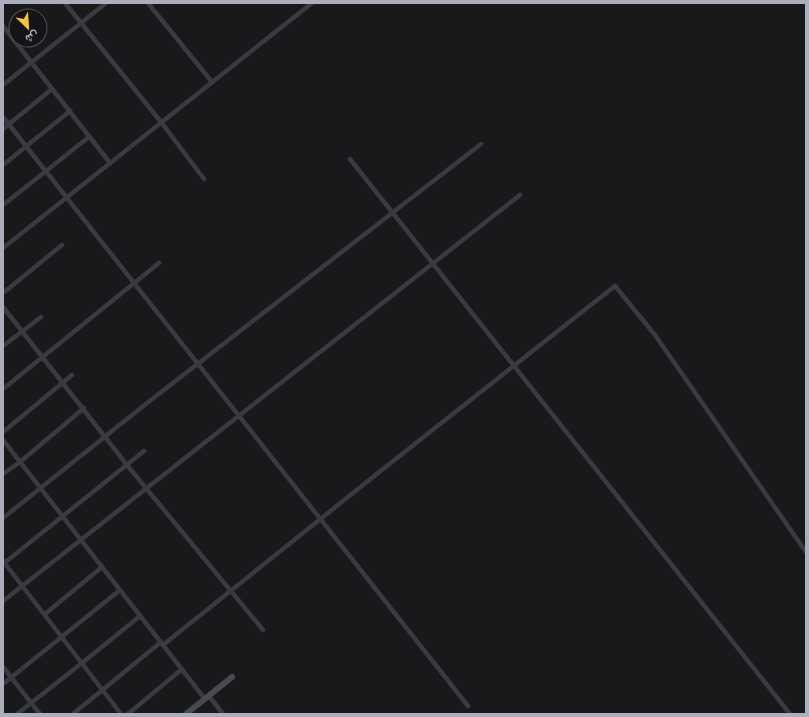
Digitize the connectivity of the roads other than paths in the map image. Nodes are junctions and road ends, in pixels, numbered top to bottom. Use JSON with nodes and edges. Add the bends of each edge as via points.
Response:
{"nodes":[{"id":1,"x":65,"y":3,"type":"edge"},
{"id":2,"x":106,"y":3,"type":"edge"},
{"id":3,"x":148,"y":3,"type":"edge"},
{"id":4,"x":312,"y":3,"type":"edge"},
{"id":5,"x":81,"y":23,"type":"junction"},
{"id":6,"x":3,"y":26,"type":"edge"},
{"id":7,"x":8,"y":33,"type":"joint"},
{"id":8,"x":3,"y":38,"type":"edge"},
{"id":9,"x":20,"y":48,"type":"edge"},
{"id":10,"x":32,"y":63,"type":"junction"},
{"id":11,"x":212,"y":82,"type":"junction"},
{"id":12,"x":3,"y":85,"type":"edge"},
{"id":13,"x":52,"y":89,"type":"junction"},
{"id":14,"x":70,"y":112,"type":"junction"},
{"id":15,"x":3,"y":117,"type":"edge"},
{"id":16,"x":161,"y":122,"type":"junction"},
{"id":17,"x":9,"y":124,"type":"junction"},
{"id":18,"x":3,"y":129,"type":"edge"},
{"id":19,"x":89,"y":136,"type":"junction"},
{"id":20,"x":481,"y":144,"type":"dead end"},
{"id":21,"x":26,"y":146,"type":"junction"},
{"id":22,"x":350,"y":159,"type":"dead end"},
{"id":23,"x":110,"y":163,"type":"junction"},
{"id":24,"x":3,"y":165,"type":"edge"},
{"id":25,"x":46,"y":171,"type":"junction"},
{"id":26,"x":204,"y":179,"type":"dead end"},
{"id":27,"x":520,"y":195,"type":"dead end"},
{"id":28,"x":67,"y":197,"type":"junction"},
{"id":29,"x":3,"y":205,"type":"edge"},
{"id":30,"x":393,"y":212,"type":"junction"},
{"id":31,"x":62,"y":245,"type":"dead end"},
{"id":32,"x":3,"y":248,"type":"edge"},
{"id":33,"x":159,"y":263,"type":"dead end"},
{"id":34,"x":433,"y":264,"type":"junction"},
{"id":35,"x":134,"y":283,"type":"junction"},
{"id":36,"x":3,"y":293,"type":"edge"},
{"id":37,"x":3,"y":307,"type":"edge"},
{"id":38,"x":41,"y":317,"type":"dead end"},
{"id":39,"x":22,"y":331,"type":"junction"},
{"id":40,"x":3,"y":346,"type":"edge"},
{"id":41,"x":42,"y":357,"type":"junction"},
{"id":42,"x":198,"y":363,"type":"junction"},
{"id":43,"x":514,"y":366,"type":"junction"},
{"id":44,"x":72,"y":375,"type":"dead end"},
{"id":45,"x":63,"y":383,"type":"junction"},
{"id":46,"x":3,"y":389,"type":"edge"},
{"id":47,"x":84,"y":408,"type":"junction"},
{"id":48,"x":239,"y":416,"type":"junction"},
{"id":49,"x":3,"y":432,"type":"edge"},
{"id":50,"x":104,"y":436,"type":"junction"},
{"id":51,"x":3,"y":440,"type":"edge"},
{"id":52,"x":144,"y":452,"type":"dead end"},
{"id":53,"x":20,"y":462,"type":"junction"},
{"id":54,"x":127,"y":465,"type":"junction"},
{"id":55,"x":3,"y":474,"type":"edge"},
{"id":56,"x":40,"y":488,"type":"junction"},
{"id":57,"x":146,"y":489,"type":"junction"},
{"id":58,"x":62,"y":516,"type":"junction"},
{"id":59,"x":3,"y":518,"type":"edge"},
{"id":60,"x":320,"y":519,"type":"junction"},
{"id":61,"x":81,"y":540,"type":"junction"},
{"id":62,"x":806,"y":552,"type":"edge"},
{"id":63,"x":4,"y":563,"type":"edge"},
{"id":64,"x":102,"y":567,"type":"junction"},
{"id":65,"x":23,"y":586,"type":"junction"},
{"id":66,"x":120,"y":590,"type":"junction"},
{"id":67,"x":231,"y":591,"type":"junction"},
{"id":68,"x":3,"y":602,"type":"edge"},
{"id":69,"x":45,"y":614,"type":"junction"},
{"id":70,"x":140,"y":616,"type":"junction"},
{"id":71,"x":263,"y":630,"type":"dead end"},
{"id":72,"x":62,"y":636,"type":"junction"},
{"id":73,"x":162,"y":644,"type":"junction"},
{"id":74,"x":82,"y":663,"type":"junction"},
{"id":75,"x":3,"y":667,"type":"edge"},
{"id":76,"x":182,"y":669,"type":"junction"},
{"id":77,"x":232,"y":677,"type":"dead end"},
{"id":78,"x":11,"y":678,"type":"junction"},
{"id":79,"x":3,"y":684,"type":"edge"},
{"id":80,"x":102,"y":690,"type":"junction"},
{"id":81,"x":207,"y":698,"type":"junction"},
{"id":82,"x":31,"y":704,"type":"junction"},
{"id":83,"x":468,"y":706,"type":"dead end"},
{"id":84,"x":17,"y":714,"type":"edge"},
{"id":85,"x":40,"y":714,"type":"edge"},
{"id":86,"x":73,"y":714,"type":"edge"},
{"id":87,"x":121,"y":714,"type":"edge"},
{"id":88,"x":128,"y":714,"type":"edge"},
{"id":89,"x":186,"y":714,"type":"edge"},
{"id":90,"x":223,"y":714,"type":"edge"},
{"id":91,"x":790,"y":714,"type":"edge"}],
"edges":[{"from":1,"to":5,"type":"street"},
{"from":2,"to":5,"type":"street"},
{"from":3,"to":11,"type":"street"},
{"from":4,"to":11,"type":"street"},
{"from":5,"to":10,"type":"street"},
{"from":5,"to":16,"type":"street"},
{"from":6,"to":7,"type":"street"},
{"from":7,"to":8,"type":"street"},
{"from":9,"to":10,"type":"street"},
{"from":10,"to":12,"type":"street"},
{"from":10,"to":13,"type":"street"},
{"from":11,"to":16,"type":"street"},
{"from":13,"to":14,"type":"street"},
{"from":13,"to":17,"type":"street"},
{"from":14,"to":19,"type":"street"},
{"from":14,"to":21,"type":"street"},
{"from":15,"to":17,"type":"street"},
{"from":16,"to":23,"type":"street"},
{"from":16,"to":26,"type":"street"},
{"from":17,"to":18,"type":"street"},
{"from":17,"to":21,"type":"street"},
{"from":19,"to":23,"type":"street"},
{"from":19,"to":25,"type":"street"},
{"from":20,"to":30,"type":"street"},
{"from":21,"to":24,"type":"street"},
{"from":21,"to":25,"type":"street"},
{"from":22,"to":30,"type":"street"},
{"from":23,"to":28,"type":"street"},
{"from":25,"to":28,"type":"street"},
{"from":25,"to":29,"type":"street"},
{"from":27,"to":34,"type":"street"},
{"from":28,"to":32,"type":"street"},
{"from":28,"to":35,"type":"street"},
{"from":30,"to":34,"type":"street"},
{"from":30,"to":42,"type":"street"},
{"from":31,"to":36,"type":"street"},
{"from":33,"to":35,"type":"street"},
{"from":34,"to":43,"type":"street"},
{"from":34,"to":48,"type":"street"},
{"from":35,"to":41,"type":"street"},
{"from":35,"to":42,"type":"street"},
{"from":37,"to":39,"type":"street"},
{"from":38,"to":39,"type":"street"},
{"from":39,"to":40,"type":"street"},
{"from":39,"to":41,"type":"street"},
{"from":41,"to":45,"type":"street"},
{"from":41,"to":46,"type":"street"},
{"from":42,"to":48,"type":"street"},
{"from":42,"to":50,"type":"street"},
{"from":43,"to":60,"type":"street"},
{"from":43,"to":62,"type":"street","via":[[615,286],[655,335]]},
{"from":43,"to":91,"type":"street"},
{"from":44,"to":45,"type":"street"},
{"from":45,"to":47,"type":"street"},
{"from":45,"to":49,"type":"street"},
{"from":47,"to":50,"type":"street"},
{"from":47,"to":53,"type":"street"},
{"from":48,"to":57,"type":"street"},
{"from":48,"to":60,"type":"street"},
{"from":50,"to":54,"type":"street"},
{"from":50,"to":56,"type":"street"},
{"from":51,"to":53,"type":"street"},
{"from":52,"to":54,"type":"street"},
{"from":53,"to":55,"type":"street"},
{"from":53,"to":56,"type":"street"},
{"from":54,"to":57,"type":"street"},
{"from":54,"to":58,"type":"street"},
{"from":56,"to":58,"type":"street"},
{"from":56,"to":59,"type":"street"},
{"from":57,"to":61,"type":"street"},
{"from":57,"to":67,"type":"street"},
{"from":58,"to":61,"type":"street"},
{"from":58,"to":63,"type":"street"},
{"from":60,"to":67,"type":"street"},
{"from":60,"to":83,"type":"street"},
{"from":61,"to":64,"type":"street"},
{"from":61,"to":65,"type":"street"},
{"from":63,"to":65,"type":"street"},
{"from":64,"to":66,"type":"street"},
{"from":64,"to":69,"type":"street"},
{"from":65,"to":68,"type":"street"},
{"from":65,"to":69,"type":"street"},
{"from":66,"to":70,"type":"street"},
{"from":66,"to":72,"type":"street"},
{"from":67,"to":71,"type":"street"},
{"from":67,"to":73,"type":"street"},
{"from":69,"to":72,"type":"street"},
{"from":70,"to":73,"type":"street"},
{"from":70,"to":74,"type":"street"},
{"from":72,"to":74,"type":"street"},
{"from":72,"to":78,"type":"street"},
{"from":73,"to":76,"type":"street"},
{"from":73,"to":80,"type":"street"},
{"from":74,"to":80,"type":"street"},
{"from":74,"to":82,"type":"street"},
{"from":75,"to":78,"type":"street"},
{"from":76,"to":81,"type":"street"},
{"from":76,"to":88,"type":"street"},
{"from":77,"to":81,"type":"street"},
{"from":78,"to":79,"type":"street"},
{"from":78,"to":82,"type":"street"},
{"from":80,"to":86,"type":"street"},
{"from":80,"to":87,"type":"street"},
{"from":81,"to":89,"type":"street"},
{"from":81,"to":90,"type":"street"},
{"from":82,"to":84,"type":"street"},
{"from":82,"to":85,"type":"street"}]}
